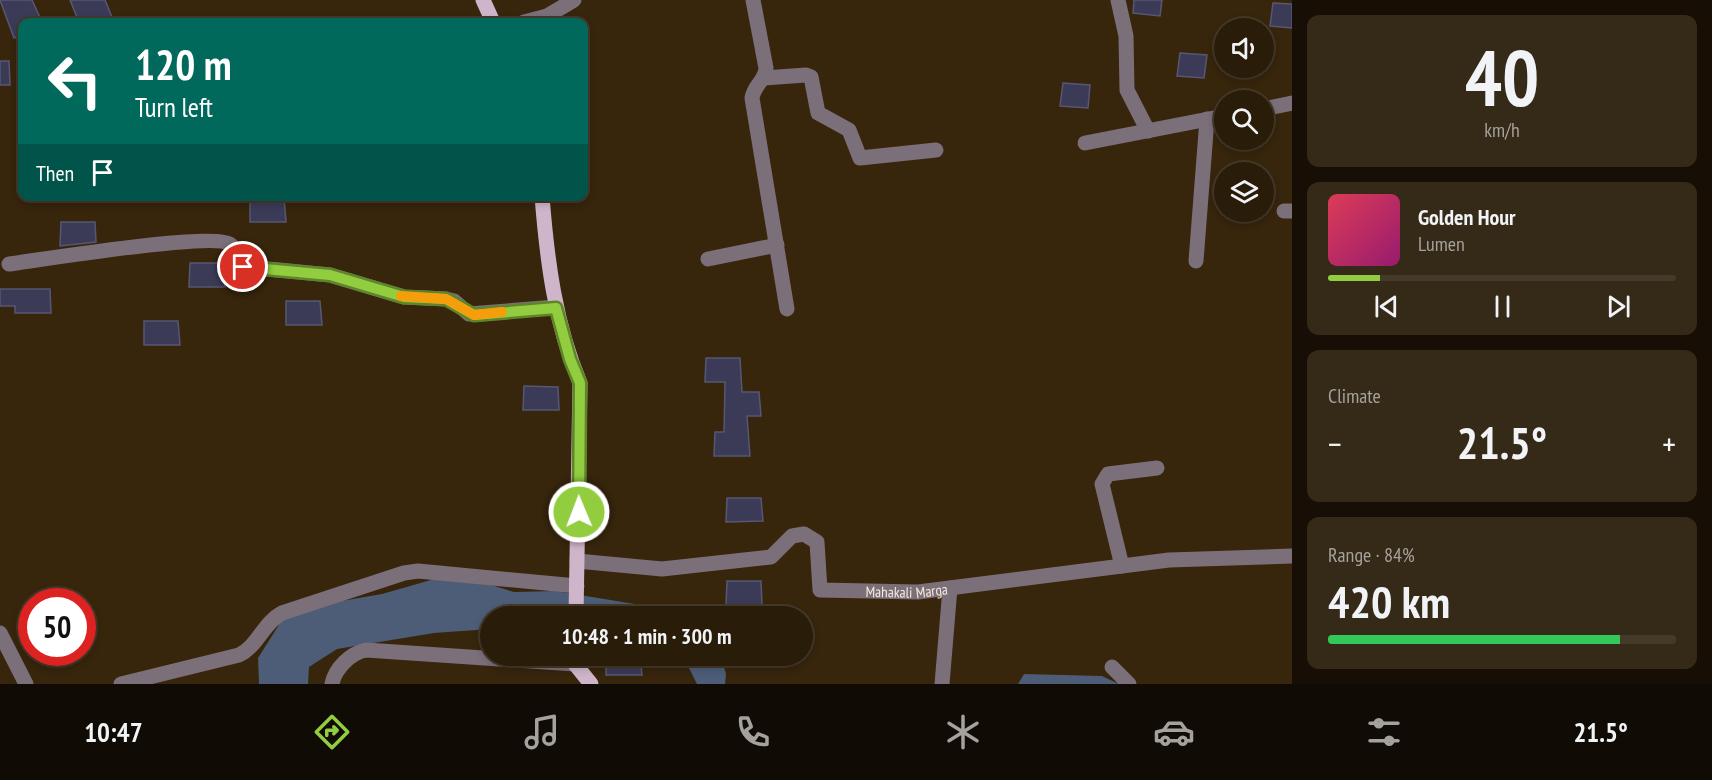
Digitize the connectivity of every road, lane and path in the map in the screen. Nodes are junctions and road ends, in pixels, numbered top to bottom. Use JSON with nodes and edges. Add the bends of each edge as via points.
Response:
{"nodes":[{"id":1,"x":483,"y":0,"type":"edge"},
{"id":2,"x":574,"y":0,"type":"edge"},
{"id":3,"x":753,"y":0,"type":"edge"},
{"id":4,"x":1118,"y":0,"type":"edge"},
{"id":5,"x":490,"y":18,"type":"edge"},
{"id":6,"x":539,"y":18,"type":"edge"},
{"id":7,"x":764,"y":78,"type":"junction"},
{"id":8,"x":1292,"y":103,"type":"edge"},
{"id":9,"x":1274,"y":107,"type":"edge"},
{"id":10,"x":1214,"y":118,"type":"edge"},
{"id":11,"x":1207,"y":119,"type":"junction"},
{"id":12,"x":1148,"y":131,"type":"junction"},
{"id":13,"x":1085,"y":143,"type":"dead end"},
{"id":14,"x":936,"y":150,"type":"dead end"},
{"id":15,"x":543,"y":201,"type":"edge"},
{"id":16,"x":777,"y":246,"type":"junction"},
{"id":17,"x":708,"y":259,"type":"dead end"},
{"id":18,"x":1196,"y":261,"type":"dead end"},
{"id":19,"x":9,"y":264,"type":"dead end"},
{"id":20,"x":556,"y":308,"type":"junction"},
{"id":21,"x":787,"y":309,"type":"dead end"},
{"id":22,"x":1157,"y":468,"type":"dead end"},
{"id":23,"x":1292,"y":556,"type":"edge"},
{"id":24,"x":577,"y":561,"type":"junction"},
{"id":25,"x":1122,"y":566,"type":"junction"},
{"id":26,"x":950,"y":588,"type":"junction"},
{"id":27,"x":577,"y":589,"type":"junction"},
{"id":28,"x":576,"y":606,"type":"edge"},
{"id":29,"x":0,"y":633,"type":"edge"},
{"id":30,"x":480,"y":655,"type":"edge"},
{"id":31,"x":579,"y":666,"type":"edge"},
{"id":32,"x":1112,"y":667,"type":"dead end"},
{"id":33,"x":27,"y":684,"type":"edge"},
{"id":34,"x":122,"y":684,"type":"edge"},
{"id":35,"x":332,"y":684,"type":"edge"},
{"id":36,"x":591,"y":684,"type":"edge"},
{"id":37,"x":942,"y":684,"type":"edge"},
{"id":38,"x":1129,"y":684,"type":"edge"}],
"edges":[{"from":1,"to":5,"type":"main road"},
{"from":2,"to":6,"type":"street"},
{"from":3,"to":7,"type":"street","via":[[766,68]]},
{"from":4,"to":12,"type":"street","via":[[1126,36],[1127,90]]},
{"from":7,"to":14,"type":"street","via":[[811,77],[818,113],[849,130],[860,158]]},
{"from":7,"to":16,"type":"street","via":[[755,86],[752,98]]},
{"from":8,"to":9,"type":"street"},
{"from":10,"to":11,"type":"street"},
{"from":11,"to":12,"type":"street"},
{"from":11,"to":18,"type":"street"},
{"from":12,"to":13,"type":"street"},
{"from":15,"to":20,"type":"main road"},
{"from":16,"to":17,"type":"street"},
{"from":16,"to":21,"type":"street"},
{"from":19,"to":20,"type":"street","via":[[224,240],[231,245],[237,266],[330,275],[404,297],[446,299],[469,314]]},
{"from":20,"to":24,"type":"main road","via":[[580,383]]},
{"from":22,"to":25,"type":"street","via":[[1108,474],[1104,478],[1102,484]]},
{"from":23,"to":25,"type":"street","name":"Mahakali Marga","via":[[1169,560]]},
{"from":24,"to":26,"type":"street","name":"Mahakali Marga","via":[[662,569],[771,557],[792,536],[804,534],[817,542],[820,590],[918,592]]},
{"from":24,"to":27,"type":"main road"},
{"from":25,"to":26,"type":"street","name":"Mahakali Marga"},
{"from":26,"to":37,"type":"street"},
{"from":27,"to":28,"type":"main road"},
{"from":27,"to":34,"type":"street","via":[[432,571],[404,573],[282,613],[239,655]]},
{"from":29,"to":33,"type":"street"},
{"from":30,"to":35,"type":"street","via":[[366,650],[350,658],[335,674]]},
{"from":31,"to":36,"type":"main road"},
{"from":32,"to":38,"type":"street"}]}
